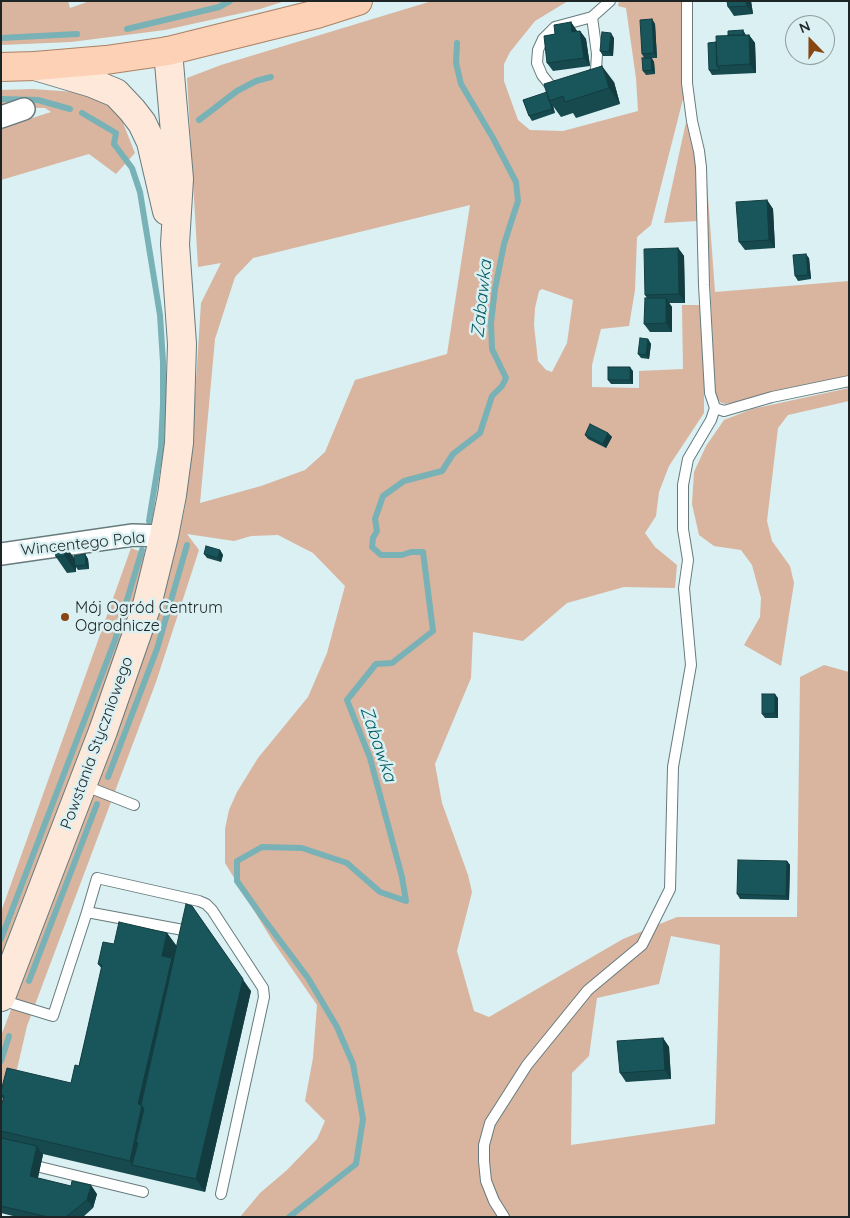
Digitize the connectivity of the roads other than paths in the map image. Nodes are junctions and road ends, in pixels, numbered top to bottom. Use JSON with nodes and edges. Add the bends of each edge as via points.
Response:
{"nodes":[{"id":1,"x":358,"y":1,"type":"edge"},
{"id":2,"x":610,"y":1,"type":"edge"},
{"id":3,"x":687,"y":1,"type":"edge"},
{"id":4,"x":592,"y":17,"type":"junction"},
{"id":5,"x":168,"y":51,"type":"junction"},
{"id":6,"x":35,"y":66,"type":"junction"},
{"id":7,"x":1,"y":67,"type":"edge"},
{"id":8,"x":583,"y":83,"type":"edge"},
{"id":9,"x":569,"y":87,"type":"edge"},
{"id":10,"x":24,"y":109,"type":"dead end"},
{"id":11,"x":1,"y":117,"type":"edge"},
{"id":12,"x":175,"y":244,"type":"junction"},
{"id":13,"x":849,"y":381,"type":"edge"},
{"id":14,"x":714,"y":408,"type":"junction"},
{"id":15,"x":164,"y":536,"type":"junction"},
{"id":16,"x":1,"y":554,"type":"edge"},
{"id":17,"x":82,"y":785,"type":"junction"},
{"id":18,"x":134,"y":805,"type":"dead end"},
{"id":19,"x":87,"y":912,"type":"junction"},
{"id":20,"x":193,"y":944,"type":"edge"},
{"id":21,"x":1,"y":999,"type":"edge"},
{"id":22,"x":40,"y":1167,"type":"dead end"},
{"id":23,"x":144,"y":1192,"type":"dead end"},
{"id":24,"x":220,"y":1194,"type":"dead end"},
{"id":25,"x":504,"y":1217,"type":"edge"}],
"edges":[{"from":1,"to":5,"type":"main road"},
{"from":2,"to":4,"type":"lane"},
{"from":3,"to":14,"type":"lane","via":[[687,83],[701,167],[703,268],[710,393]]},
{"from":4,"to":8,"type":"lane","via":[[596,70]]},
{"from":4,"to":9,"type":"lane","via":[[555,27],[543,39],[538,50],[537,63],[550,85]]},
{"from":5,"to":6,"type":"main road"},
{"from":5,"to":12,"type":"main road","name":"Powstania Styczniowego","via":[[179,179]]},
{"from":6,"to":7,"type":"main road"},
{"from":6,"to":12,"type":"main road","name":"Powstania Styczniowego","via":[[116,93],[132,110],[151,142]]},
{"from":10,"to":11,"type":"street"},
{"from":12,"to":15,"type":"main road","name":"Powstania Styczniowego","via":[[182,344],[179,443]]},
{"from":13,"to":14,"type":"lane","via":[[724,411]]},
{"from":14,"to":25,"type":"lane","via":[[711,420],[688,459],[683,485],[683,529],[688,560],[684,588],[691,665],[673,767],[670,889],[642,945],[588,990],[527,1065],[490,1123],[484,1145],[486,1181]]},
{"from":15,"to":16,"type":"street","name":"Wincentego Pola","via":[[134,535]]},
{"from":15,"to":17,"type":"main road","name":"Powstania Styczniowego","via":[[147,605]]},
{"from":17,"to":18,"type":"lane"},
{"from":17,"to":21,"type":"main road","name":"Powstania Styczniowego"},
{"from":19,"to":20,"type":"lane","via":[[183,930]]},
{"from":19,"to":21,"type":"lane","via":[[53,1016]]},
{"from":19,"to":24,"type":"lane","via":[[97,878],[206,904],[263,988],[264,997]]},
{"from":22,"to":23,"type":"lane"}]}
